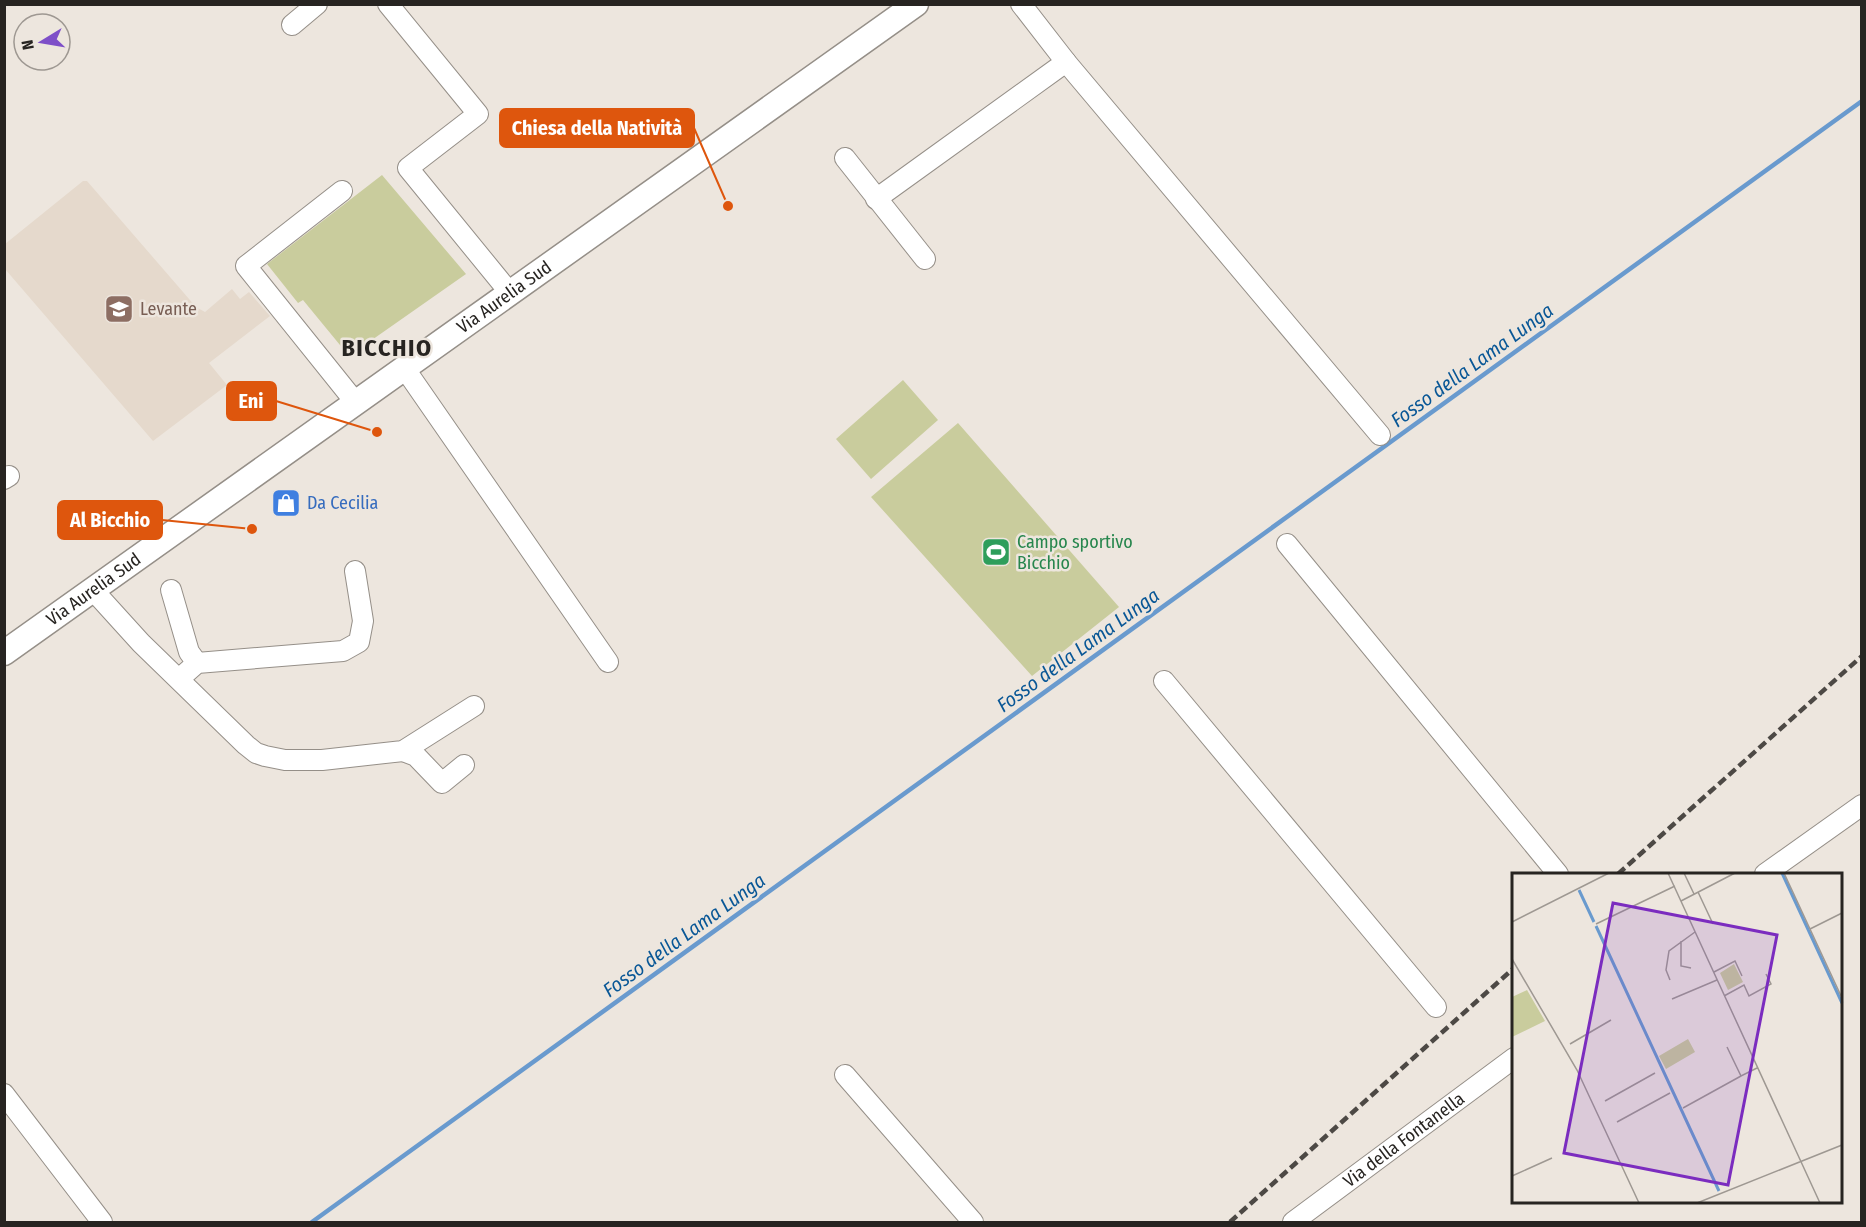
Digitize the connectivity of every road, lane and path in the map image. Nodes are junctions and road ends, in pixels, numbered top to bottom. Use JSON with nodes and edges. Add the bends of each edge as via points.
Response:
{"nodes":[{"id":1,"x":317,"y":4,"type":"edge"},
{"id":2,"x":388,"y":4,"type":"edge"},
{"id":3,"x":916,"y":4,"type":"edge"},
{"id":4,"x":1021,"y":4,"type":"edge"},
{"id":5,"x":292,"y":25,"type":"dead end"},
{"id":6,"x":1066,"y":62,"type":"junction"},
{"id":7,"x":845,"y":158,"type":"dead end"},
{"id":8,"x":342,"y":191,"type":"dead end"},
{"id":9,"x":876,"y":199,"type":"junction"},
{"id":10,"x":925,"y":259,"type":"dead end"},
{"id":11,"x":510,"y":293,"type":"junction"},
{"id":12,"x":405,"y":369,"type":"junction"},
{"id":13,"x":356,"y":403,"type":"junction"},
{"id":14,"x":1380,"y":435,"type":"dead end"},
{"id":15,"x":1287,"y":544,"type":"dead end"},
{"id":16,"x":355,"y":571,"type":"dead end"},
{"id":17,"x":92,"y":589,"type":"junction"},
{"id":18,"x":171,"y":590,"type":"dead end"},
{"id":19,"x":4,"y":653,"type":"edge"},
{"id":20,"x":608,"y":662,"type":"dead end"},
{"id":21,"x":197,"y":663,"type":"junction"},
{"id":22,"x":179,"y":679,"type":"junction"},
{"id":23,"x":1164,"y":681,"type":"dead end"},
{"id":24,"x":474,"y":706,"type":"dead end"},
{"id":25,"x":403,"y":751,"type":"junction"},
{"id":26,"x":464,"y":765,"type":"dead end"},
{"id":27,"x":1862,"y":805,"type":"edge"},
{"id":28,"x":1557,"y":873,"type":"edge"},
{"id":29,"x":1766,"y":873,"type":"edge"},
{"id":30,"x":1436,"y":1007,"type":"dead end"},
{"id":31,"x":1512,"y":1059,"type":"edge"},
{"id":32,"x":845,"y":1075,"type":"dead end"},
{"id":33,"x":4,"y":1094,"type":"edge"},
{"id":34,"x":102,"y":1222,"type":"edge"},
{"id":35,"x":972,"y":1222,"type":"edge"},
{"id":36,"x":1293,"y":1222,"type":"edge"}],
"edges":[{"from":1,"to":5,"type":"street"},
{"from":2,"to":11,"type":"street","via":[[478,114],[408,168]]},
{"from":3,"to":11,"type":"main road","name":"Via Aurelia Sud"},
{"from":4,"to":6,"type":"street"},
{"from":6,"to":9,"type":"street"},
{"from":6,"to":14,"type":"street"},
{"from":7,"to":9,"type":"street"},
{"from":8,"to":13,"type":"street","via":[[246,266]]},
{"from":9,"to":10,"type":"street"},
{"from":11,"to":12,"type":"main road","name":"Via Aurelia Sud"},
{"from":12,"to":13,"type":"main road","name":"Via Aurelia Sud"},
{"from":12,"to":20,"type":"street"},
{"from":13,"to":17,"type":"main road","name":"Via Aurelia Sud"},
{"from":15,"to":28,"type":"street"},
{"from":16,"to":21,"type":"street","via":[[363,621],[359,642],[343,651]]},
{"from":17,"to":19,"type":"main road","name":"Via Aurelia Sud"},
{"from":17,"to":22,"type":"street"},
{"from":18,"to":21,"type":"street","via":[[189,652]]},
{"from":21,"to":22,"type":"street"},
{"from":22,"to":25,"type":"street","via":[[246,745],[265,756],[309,760]]},
{"from":23,"to":30,"type":"street"},
{"from":24,"to":25,"type":"street"},
{"from":25,"to":26,"type":"street","via":[[416,756],[442,783]]},
{"from":27,"to":29,"type":"street"},
{"from":31,"to":36,"type":"street","name":"Via della Fontanella"},
{"from":32,"to":35,"type":"street"},
{"from":33,"to":34,"type":"street"}]}
